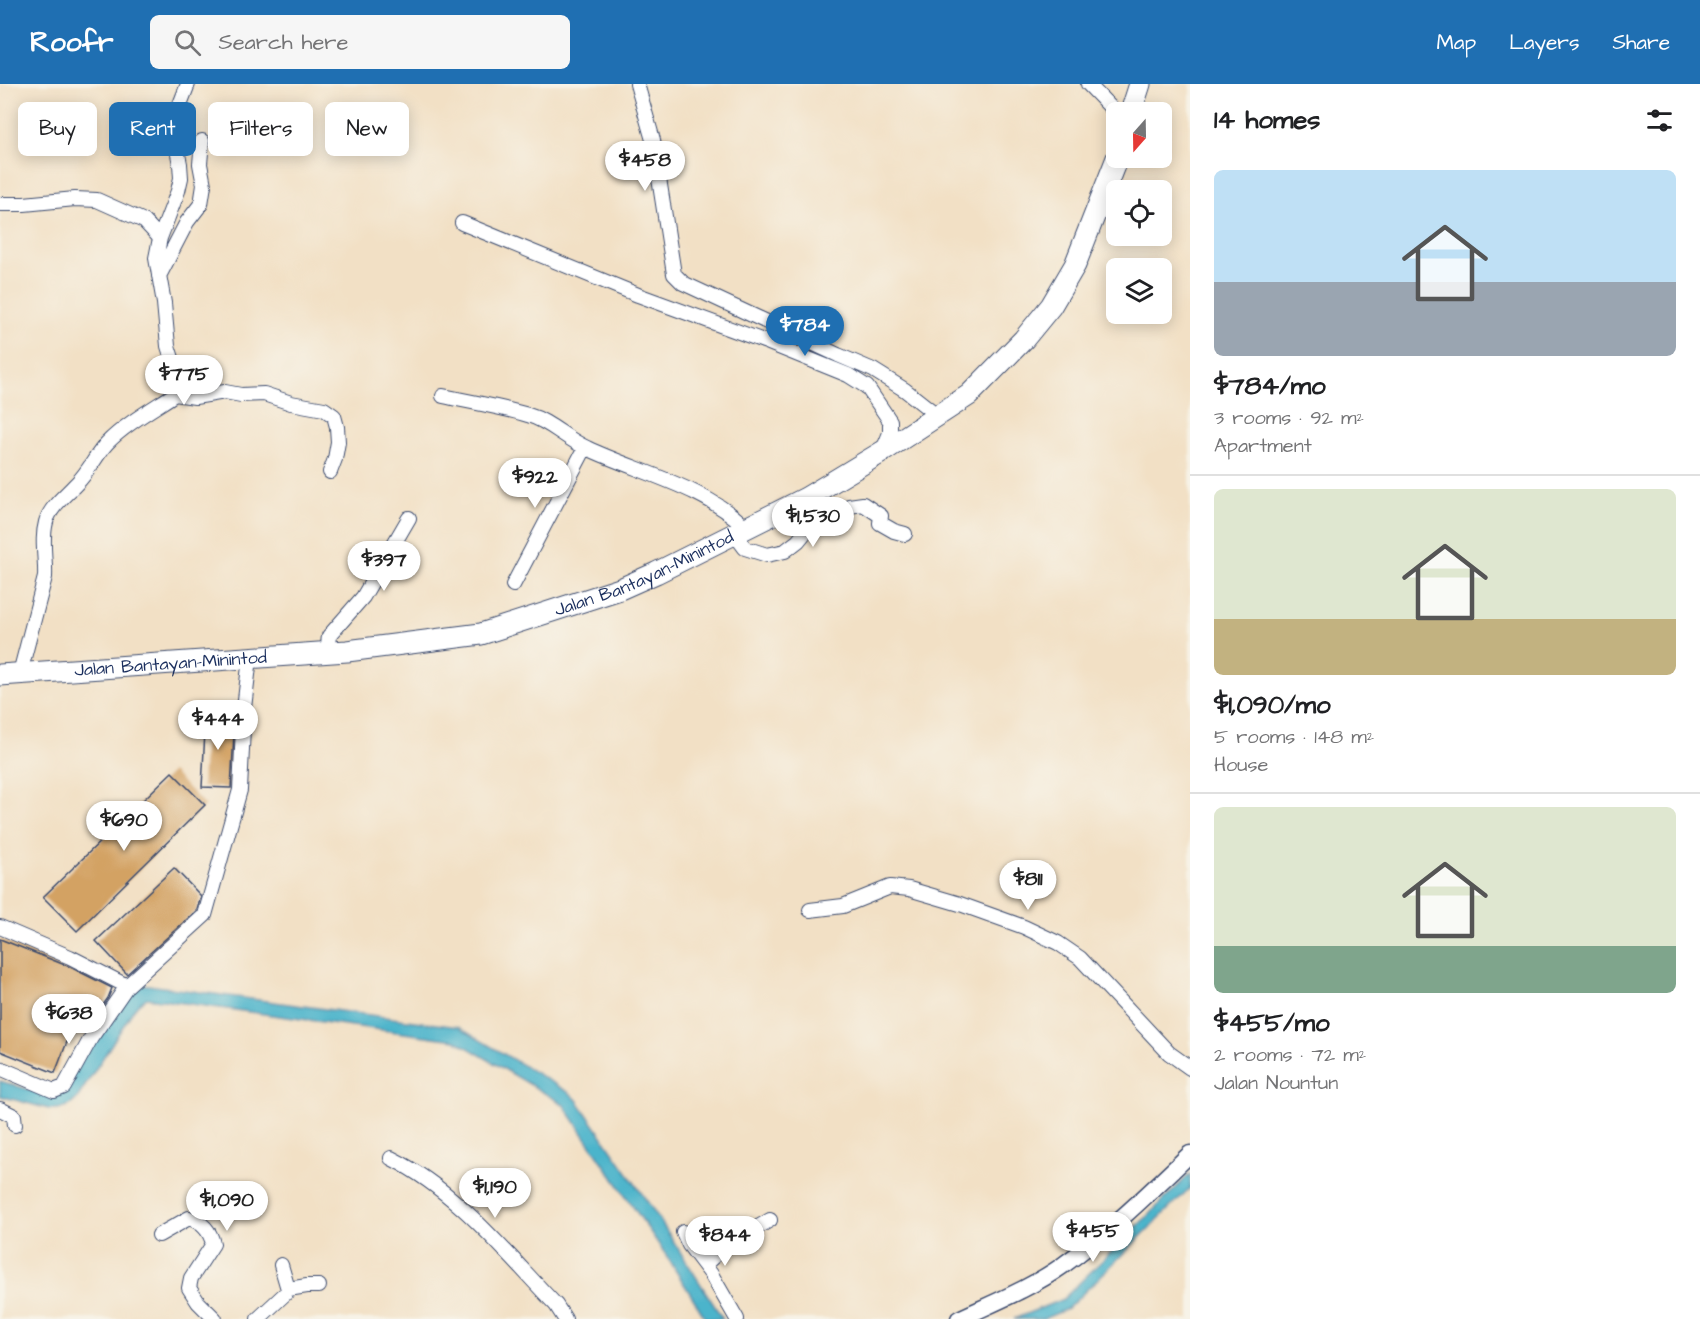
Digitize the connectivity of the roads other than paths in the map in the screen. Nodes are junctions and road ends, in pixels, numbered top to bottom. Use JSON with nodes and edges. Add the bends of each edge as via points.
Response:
{"nodes":[{"id":1,"x":188,"y":84,"type":"edge"},
{"id":2,"x":637,"y":84,"type":"edge"},
{"id":3,"x":1088,"y":84,"type":"edge"},
{"id":4,"x":1140,"y":84,"type":"edge"},
{"id":5,"x":1106,"y":102,"type":"edge"},
{"id":6,"x":1134,"y":102,"type":"edge"},
{"id":7,"x":202,"y":141,"type":"dead end"},
{"id":8,"x":1114,"y":168,"type":"edge"},
{"id":9,"x":0,"y":204,"type":"edge"},
{"id":10,"x":462,"y":223,"type":"dead end"},
{"id":11,"x":160,"y":238,"type":"junction"},
{"id":12,"x":159,"y":276,"type":"junction"},
{"id":13,"x":174,"y":394,"type":"junction"},
{"id":14,"x":443,"y":396,"type":"dead end"},
{"id":15,"x":938,"y":416,"type":"junction"},
{"id":16,"x":585,"y":448,"type":"junction"},
{"id":17,"x":882,"y":452,"type":"junction"},
{"id":18,"x":330,"y":472,"type":"dead end"},
{"id":19,"x":409,"y":518,"type":"dead end"},
{"id":20,"x":740,"y":530,"type":"junction"},
{"id":21,"x":905,"y":534,"type":"dead end"},
{"id":22,"x":513,"y":585,"type":"dead end"},
{"id":23,"x":327,"y":652,"type":"junction"},
{"id":24,"x":250,"y":658,"type":"junction"},
{"id":25,"x":10,"y":674,"type":"edge"},
{"id":26,"x":810,"y":910,"type":"dead end"},
{"id":27,"x":0,"y":927,"type":"edge"},
{"id":28,"x":128,"y":986,"type":"junction"},
{"id":29,"x":0,"y":1068,"type":"edge"},
{"id":30,"x":1190,"y":1068,"type":"edge"},
{"id":31,"x":0,"y":1109,"type":"edge"},
{"id":32,"x":15,"y":1125,"type":"dead end"},
{"id":33,"x":1190,"y":1154,"type":"edge"},
{"id":34,"x":391,"y":1158,"type":"dead end"},
{"id":35,"x":770,"y":1220,"type":"dead end"},
{"id":36,"x":683,"y":1232,"type":"dead end"},
{"id":37,"x":159,"y":1234,"type":"dead end"},
{"id":38,"x":281,"y":1265,"type":"dead end"},
{"id":39,"x":705,"y":1265,"type":"junction"},
{"id":40,"x":319,"y":1286,"type":"dead end"},
{"id":41,"x":288,"y":1289,"type":"junction"},
{"id":42,"x":215,"y":1319,"type":"edge"},
{"id":43,"x":258,"y":1319,"type":"edge"},
{"id":44,"x":565,"y":1319,"type":"edge"},
{"id":45,"x":736,"y":1319,"type":"edge"},
{"id":46,"x":959,"y":1319,"type":"edge"}],
"edges":[{"from":1,"to":11,"type":"street","via":[[172,125],[180,164],[178,191]]},
{"from":2,"to":15,"type":"street","via":[[653,140],[674,274],[683,283],[873,370]]},
{"from":3,"to":5,"type":"street"},
{"from":4,"to":6,"type":"main road"},
{"from":7,"to":12,"type":"street","via":[[201,204],[187,222]]},
{"from":8,"to":15,"type":"main road","name":"Jalan Bantayan-Minintod","via":[[1075,265],[1051,306],[969,395]]},
{"from":9,"to":11,"type":"street","via":[[97,200],[144,221]]},
{"from":10,"to":17,"type":"street","via":[[848,375],[867,387],[890,421]]},
{"from":11,"to":12,"type":"street","via":[[156,258]]},
{"from":12,"to":13,"type":"street","via":[[168,346],[180,383]]},
{"from":13,"to":18,"type":"street","via":[[264,394],[324,409],[334,417],[337,427],[338,442]]},
{"from":13,"to":25,"type":"street","via":[[112,438],[90,469],[50,512],[43,542],[45,577]]},
{"from":14,"to":16,"type":"street","via":[[544,420]]},
{"from":15,"to":17,"type":"main road","name":"Jalan Bantayan-Minintod"},
{"from":16,"to":20,"type":"street","via":[[715,503],[734,516]]},
{"from":16,"to":22,"type":"street"},
{"from":17,"to":20,"type":"main road","name":"Jalan Bantayan-Minintod","via":[[806,498]]},
{"from":19,"to":23,"type":"street","via":[[363,597],[329,636]]},
{"from":20,"to":21,"type":"street","via":[[745,548],[767,555],[785,551],[812,524],[849,506],[863,504],[880,516],[880,523]]},
{"from":20,"to":23,"type":"main road","name":"Jalan Bantayan-Minintod","via":[[620,589],[489,631]]},
{"from":23,"to":24,"type":"main road","name":"Jalan Bantayan-Minintod"},
{"from":24,"to":25,"type":"main road","name":"Jalan Bantayan-Minintod"},
{"from":24,"to":28,"type":"street","via":[[240,790],[206,915]]},
{"from":26,"to":30,"type":"street","via":[[843,906],[890,887],[960,904],[1024,927],[1080,958],[1169,1053]]},
{"from":27,"to":28,"type":"street"},
{"from":28,"to":29,"type":"street","via":[[91,1038],[64,1087],[54,1091]]},
{"from":31,"to":32,"type":"street","via":[[14,1116]]},
{"from":33,"to":46,"type":"street","via":[[1060,1268]]},
{"from":34,"to":44,"type":"street","via":[[415,1170],[469,1215]]},
{"from":35,"to":39,"type":"street","via":[[728,1245]]},
{"from":36,"to":39,"type":"street"},
{"from":37,"to":42,"type":"street","via":[[189,1218],[199,1221],[212,1236],[213,1244],[190,1278],[189,1288]]},
{"from":38,"to":41,"type":"street"},
{"from":39,"to":45,"type":"street"},
{"from":40,"to":41,"type":"street"},
{"from":41,"to":43,"type":"street"}]}
